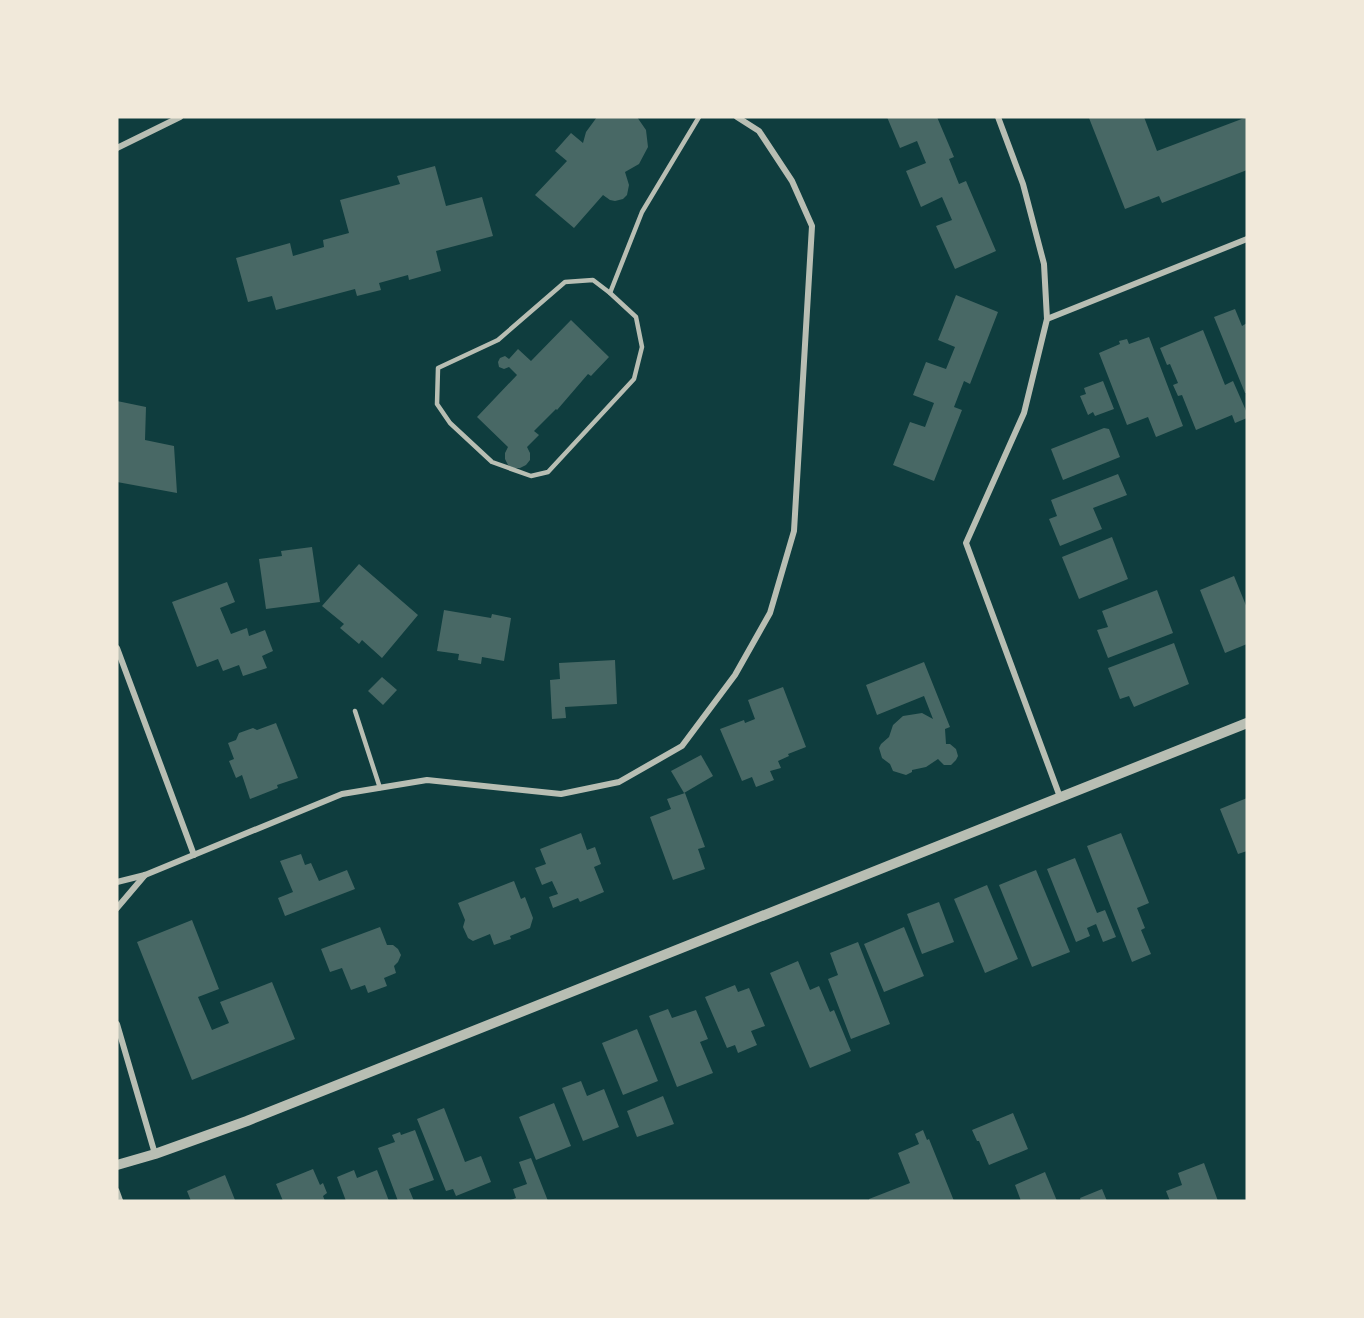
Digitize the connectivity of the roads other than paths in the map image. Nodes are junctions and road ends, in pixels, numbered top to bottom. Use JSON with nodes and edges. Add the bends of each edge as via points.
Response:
{"nodes":[{"id":1,"x":180,"y":117,"type":"edge"},
{"id":2,"x":699,"y":117,"type":"edge"},
{"id":3,"x":737,"y":117,"type":"edge"},
{"id":4,"x":998,"y":117,"type":"edge"},
{"id":5,"x":117,"y":148,"type":"edge"},
{"id":6,"x":1247,"y":239,"type":"edge"},
{"id":7,"x":610,"y":293,"type":"junction"},
{"id":8,"x":1047,"y":320,"type":"junction"},
{"id":9,"x":117,"y":648,"type":"edge"},
{"id":10,"x":355,"y":711,"type":"dead end"},
{"id":11,"x":1247,"y":723,"type":"edge"},
{"id":12,"x":381,"y":788,"type":"junction"},
{"id":13,"x":1060,"y":797,"type":"junction"},
{"id":14,"x":194,"y":855,"type":"junction"},
{"id":15,"x":145,"y":875,"type":"junction"},
{"id":16,"x":117,"y":882,"type":"edge"},
{"id":17,"x":117,"y":908,"type":"edge"},
{"id":18,"x":117,"y":1024,"type":"edge"},
{"id":19,"x":155,"y":1154,"type":"junction"},
{"id":20,"x":117,"y":1165,"type":"edge"},
{"id":21,"x":117,"y":1190,"type":"edge"},
{"id":22,"x":121,"y":1201,"type":"edge"}],
"edges":[{"from":1,"to":5,"type":"street"},
{"from":2,"to":7,"type":"lane","via":[[642,212]]},
{"from":3,"to":12,"type":"street","via":[[759,131],[792,181],[812,226],[794,531],[770,613],[735,675],[682,746],[619,782],[561,794],[427,780]]},
{"from":4,"to":8,"type":"street","via":[[1023,184],[1044,264]]},
{"from":6,"to":8,"type":"street"},
{"from":7,"to":7,"type":"lane","via":[[593,280],[565,282],[498,340],[438,368],[436,404],[450,423],[492,462],[531,476],[548,472],[634,379],[642,347],[636,317]]},
{"from":8,"to":13,"type":"street","via":[[1024,413],[966,543]]},
{"from":9,"to":14,"type":"street"},
{"from":10,"to":12,"type":"lane"},
{"from":11,"to":13,"type":"street"},
{"from":12,"to":14,"type":"street","via":[[342,794]]},
{"from":13,"to":19,"type":"street","via":[[247,1121]]},
{"from":14,"to":15,"type":"street"},
{"from":15,"to":16,"type":"street"},
{"from":15,"to":17,"type":"street"},
{"from":18,"to":19,"type":"street"},
{"from":19,"to":20,"type":"street"},
{"from":21,"to":22,"type":"lane"}]}
